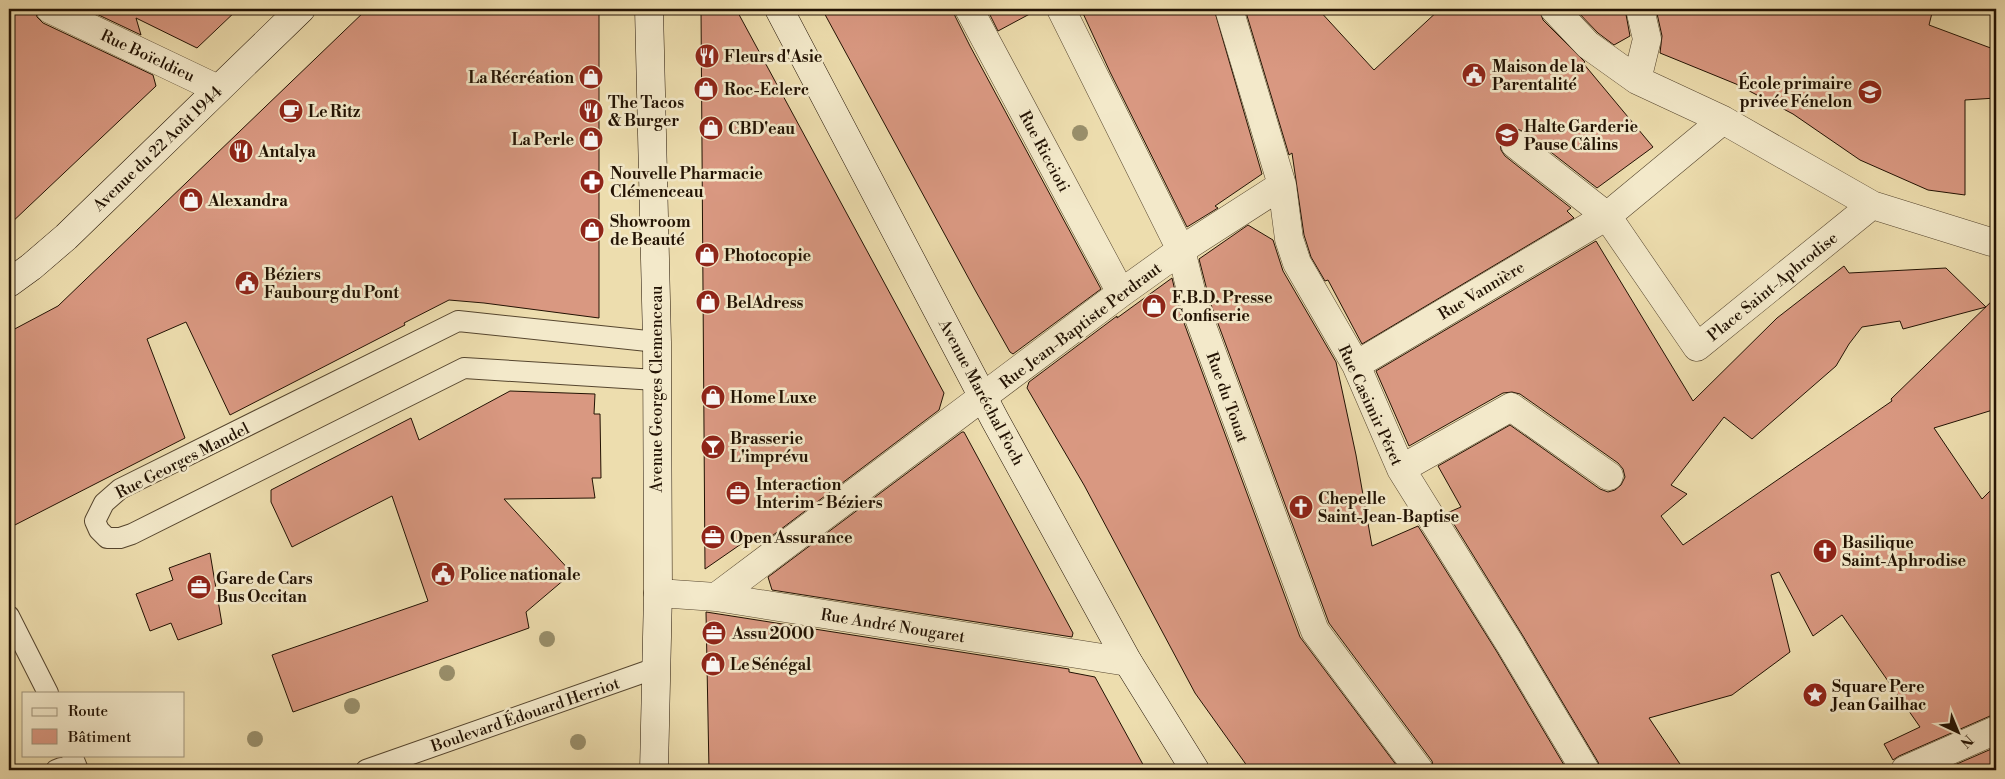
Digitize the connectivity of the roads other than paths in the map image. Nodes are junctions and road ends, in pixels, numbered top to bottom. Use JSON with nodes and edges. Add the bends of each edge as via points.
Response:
{"nodes":[{"id":1,"x":50,"y":9,"type":"edge"},
{"id":2,"x":301,"y":9,"type":"edge"},
{"id":3,"x":649,"y":9,"type":"edge"},
{"id":4,"x":779,"y":9,"type":"edge"},
{"id":5,"x":969,"y":9,"type":"edge"},
{"id":6,"x":1062,"y":9,"type":"edge"},
{"id":7,"x":1229,"y":9,"type":"edge"},
{"id":8,"x":1554,"y":9,"type":"edge"},
{"id":9,"x":1640,"y":9,"type":"edge"},
{"id":10,"x":1638,"y":80,"type":"junction"},
{"id":11,"x":218,"y":89,"type":"junction"},
{"id":12,"x":1723,"y":120,"type":"junction"},
{"id":13,"x":1515,"y":144,"type":"dead end"},
{"id":14,"x":1282,"y":185,"type":"junction"},
{"id":15,"x":1872,"y":205,"type":"junction"},
{"id":16,"x":1607,"y":216,"type":"junction"},
{"id":17,"x":1995,"y":245,"type":"edge"},
{"id":18,"x":1180,"y":250,"type":"junction"},
{"id":19,"x":9,"y":283,"type":"edge"},
{"id":20,"x":1121,"y":293,"type":"junction"},
{"id":21,"x":657,"y":342,"type":"junction"},
{"id":22,"x":1356,"y":365,"type":"junction"},
{"id":23,"x":656,"y":380,"type":"junction"},
{"id":24,"x":984,"y":396,"type":"junction"},
{"id":25,"x":1401,"y":469,"type":"junction"},
{"id":26,"x":1609,"y":476,"type":"dead end"},
{"id":27,"x":658,"y":593,"type":"junction"},
{"id":28,"x":716,"y":597,"type":"junction"},
{"id":29,"x":9,"y":616,"type":"edge"},
{"id":30,"x":1128,"y":662,"type":"junction"},
{"id":31,"x":656,"y":668,"type":"junction"},
{"id":32,"x":47,"y":692,"type":"edge"},
{"id":33,"x":1996,"y":730,"type":"edge"},
{"id":34,"x":72,"y":756,"type":"edge"},
{"id":35,"x":56,"y":770,"type":"edge"},
{"id":36,"x":69,"y":770,"type":"edge"},
{"id":37,"x":78,"y":770,"type":"edge"},
{"id":38,"x":366,"y":770,"type":"edge"},
{"id":39,"x":654,"y":770,"type":"edge"},
{"id":40,"x":1195,"y":770,"type":"edge"},
{"id":41,"x":1419,"y":770,"type":"edge"},
{"id":42,"x":1585,"y":770,"type":"edge"},
{"id":43,"x":1905,"y":770,"type":"edge"}],
"edges":[{"from":1,"to":11,"type":"street","name":"Rue Boïeldieu"},
{"from":2,"to":11,"type":"street","name":"Avenue du 22 Août 1944"},
{"from":3,"to":21,"type":"street","name":"Avenue Georges Clemenceau"},
{"from":4,"to":24,"type":"street","name":"Avenue Maréchal Foch"},
{"from":5,"to":20,"type":"street","name":"Rue Riccioti"},
{"from":6,"to":18,"type":"street","name":"Rue du Touat"},
{"from":7,"to":14,"type":"street","name":"Rue Casimir Péret"},
{"from":8,"to":10,"type":"street","via":[[1588,45]]},
{"from":9,"to":10,"type":"street","via":[[1647,39]]},
{"from":10,"to":12,"type":"street"},
{"from":11,"to":19,"type":"street","name":"Avenue du 22 Août 1944","via":[[66,237]]},
{"from":12,"to":15,"type":"street"},
{"from":12,"to":16,"type":"street"},
{"from":13,"to":16,"type":"street"},
{"from":14,"to":18,"type":"street","name":"Rue Jean-Baptiste Perdraut"},
{"from":14,"to":22,"type":"street","name":"Rue Casimir Péret","via":[[1289,239],[1297,263]]},
{"from":15,"to":16,"type":"street","name":"Place Saint-Aphrodise","via":[[1697,348]]},
{"from":15,"to":17,"type":"street"},
{"from":16,"to":22,"type":"street","name":"Rue Vannière"},
{"from":18,"to":20,"type":"street","name":"Rue Jean-Baptiste Perdraut"},
{"from":18,"to":41,"type":"street","name":"Rue du Touat","via":[[1195,308],[1314,631]]},
{"from":20,"to":24,"type":"street","name":"Rue Jean-Baptiste Perdraut"},
{"from":21,"to":23,"type":"street","name":"Avenue Georges Clemenceau"},
{"from":21,"to":23,"type":"lane","name":"Rue Georges Mandel","via":[[458,321],[120,489],[104,503],[96,521],[107,538],[132,534],[464,368]]},
{"from":22,"to":25,"type":"street","name":"Rue Casimir Péret"},
{"from":23,"to":27,"type":"street","name":"Avenue Georges Clemenceau"},
{"from":24,"to":28,"type":"street","name":"Rue Jean-Baptiste Perdraut"},
{"from":24,"to":30,"type":"street","name":"Avenue Maréchal Foch"},
{"from":25,"to":26,"type":"street","via":[[1511,407]]},
{"from":25,"to":42,"type":"street","name":"Rue Casimir Péret"},
{"from":27,"to":28,"type":"street","name":"Rue André Nougaret"},
{"from":27,"to":31,"type":"street","name":"Avenue Georges Clemenceau"},
{"from":28,"to":30,"type":"street","name":"Rue André Nougaret"},
{"from":29,"to":32,"type":"lane"},
{"from":30,"to":40,"type":"street","name":"Avenue Maréchal Foch"},
{"from":31,"to":38,"type":"lane","name":"Boulevard Édouard Herriot"},
{"from":31,"to":39,"type":"street","name":"Avenue Georges Clemenceau"},
{"from":33,"to":43,"type":"street"},
{"from":34,"to":37,"type":"lane"},
{"from":35,"to":36,"type":"lane"}]}
